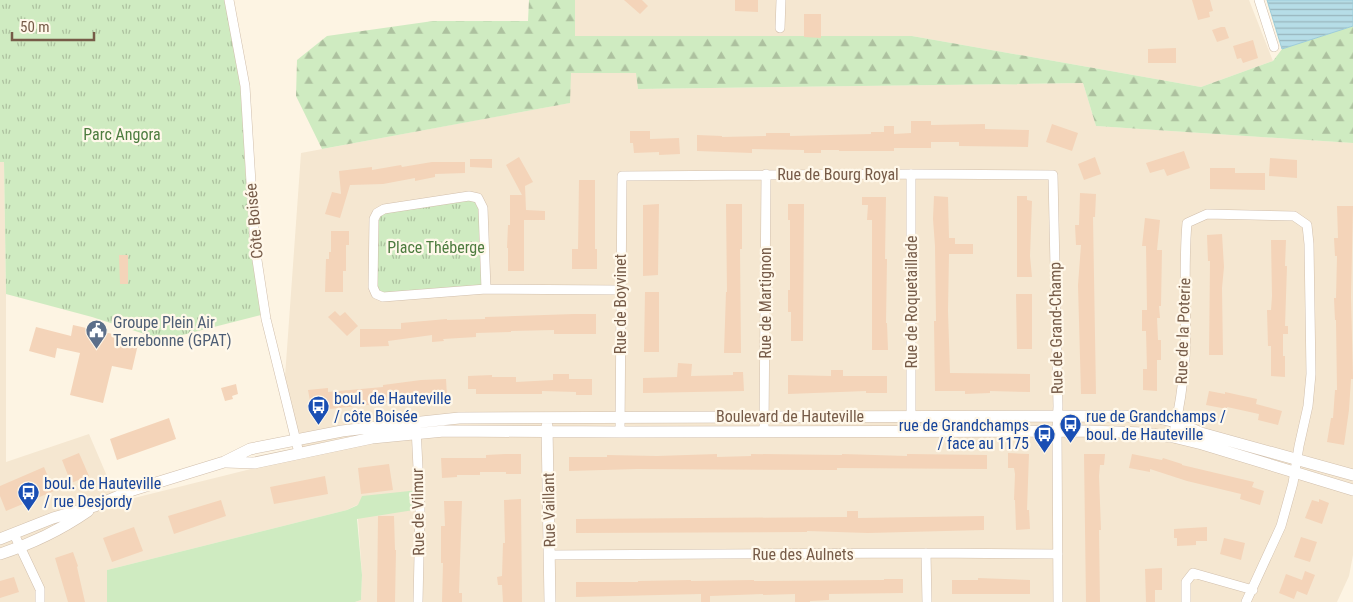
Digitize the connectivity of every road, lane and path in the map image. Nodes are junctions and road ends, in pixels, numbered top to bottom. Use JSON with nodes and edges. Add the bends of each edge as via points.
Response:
{"nodes":[{"id":1,"x":229,"y":0,"type":"edge"},
{"id":2,"x":781,"y":0,"type":"edge"},
{"id":3,"x":1259,"y":0,"type":"edge"},
{"id":4,"x":780,"y":28,"type":"dead end"},
{"id":5,"x":1274,"y":47,"type":"dead end"},
{"id":6,"x":766,"y":174,"type":"junction"},
{"id":7,"x":911,"y":174,"type":"junction"},
{"id":8,"x":1053,"y":175,"type":"joint"},
{"id":9,"x":622,"y":176,"type":"joint"},
{"id":10,"x":486,"y":289,"type":"junction"},
{"id":11,"x":620,"y":290,"type":"junction"},
{"id":12,"x":1057,"y":415,"type":"junction"},
{"id":13,"x":765,"y":416,"type":"junction"},
{"id":14,"x":911,"y":416,"type":"junction"},
{"id":15,"x":547,"y":418,"type":"junction"},
{"id":16,"x":620,"y":418,"type":"junction"},
{"id":17,"x":1176,"y":422,"type":"junction"},
{"id":18,"x":416,"y":427,"type":"junction"},
{"id":19,"x":1057,"y":430,"type":"junction"},
{"id":20,"x":764,"y":431,"type":"junction"},
{"id":21,"x":911,"y":431,"type":"junction"},
{"id":22,"x":548,"y":432,"type":"junction"},
{"id":23,"x":620,"y":432,"type":"junction"},
{"id":24,"x":1173,"y":437,"type":"junction"},
{"id":25,"x":295,"y":440,"type":"junction"},
{"id":26,"x":299,"y":453,"type":"junction"},
{"id":27,"x":1297,"y":460,"type":"junction"},
{"id":28,"x":224,"y":462,"type":"junction"},
{"id":29,"x":1295,"y":473,"type":"junction"},
{"id":30,"x":1353,"y":475,"type":"edge"},
{"id":31,"x":1353,"y":490,"type":"edge"},
{"id":32,"x":95,"y":506,"type":"junction"},
{"id":33,"x":14,"y":534,"type":"junction"},
{"id":34,"x":0,"y":539,"type":"edge"},
{"id":35,"x":21,"y":546,"type":"junction"},
{"id":36,"x":926,"y":553,"type":"junction"},
{"id":37,"x":0,"y":554,"type":"edge"},
{"id":38,"x":1058,"y":554,"type":"junction"},
{"id":39,"x":549,"y":555,"type":"junction"},
{"id":40,"x":1253,"y":590,"type":"junction"},
{"id":41,"x":40,"y":602,"type":"edge"},
{"id":42,"x":418,"y":602,"type":"edge"},
{"id":43,"x":550,"y":602,"type":"edge"},
{"id":44,"x":926,"y":602,"type":"edge"},
{"id":45,"x":1058,"y":602,"type":"edge"},
{"id":46,"x":1186,"y":602,"type":"edge"},
{"id":47,"x":1246,"y":602,"type":"edge"}],
"edges":[{"from":1,"to":25,"type":"street","name":"Côte Boisée","via":[[245,86],[255,247],[269,332]]},
{"from":2,"to":4,"type":"street"},
{"from":3,"to":5,"type":"street"},
{"from":6,"to":7,"type":"street","name":"Rue de Bourg Royal"},
{"from":6,"to":9,"type":"street","name":"Rue de Bourg Royal"},
{"from":6,"to":13,"type":"street","name":"Rue de Martignon"},
{"from":7,"to":8,"type":"street","name":"Rue de Bourg Royal"},
{"from":7,"to":14,"type":"street","name":"Rue de Roquetaillade"},
{"from":8,"to":12,"type":"street","name":"Rue de Grand-Champ"},
{"from":9,"to":11,"type":"street","name":"Rue de Boyvinet"},
{"from":10,"to":10,"type":"street","via":[[383,297],[376,294],[373,287],[374,219],[377,213],[384,209],[469,196],[478,198],[483,208]]},
{"from":10,"to":11,"type":"street"},
{"from":11,"to":16,"type":"street","name":"Rue de Boyvinet"},
{"from":12,"to":14,"type":"street","name":"Boulevard de Hauteville"},
{"from":12,"to":17,"type":"street","name":"Boulevard de Hauteville","via":[[1159,418]]},
{"from":12,"to":19,"type":"street","name":"Rue de Grand-Champ"},
{"from":13,"to":14,"type":"street","name":"Boulevard de Hauteville"},
{"from":13,"to":16,"type":"street","name":"Boulevard de Hauteville"},
{"from":13,"to":20,"type":"street","name":"Rue de Martignon"},
{"from":14,"to":21,"type":"street","name":"Rue de Roquetaillade"},
{"from":15,"to":16,"type":"street","name":"Boulevard de Hauteville"},
{"from":15,"to":18,"type":"street","name":"Boulevard de Hauteville","via":[[459,418]]},
{"from":15,"to":22,"type":"street","name":"Rue Vaillant"},
{"from":16,"to":23,"type":"street","name":"Rue de Boyvinet"},
{"from":17,"to":24,"type":"street","name":"Rue de la Poterie"},
{"from":17,"to":27,"type":"street","name":"Boulevard de Hauteville","via":[[1202,433]]},
{"from":17,"to":27,"type":"street","name":"Rue de la Poterie","via":[[1184,374],[1187,223],[1207,214],[1294,216],[1307,225],[1309,244],[1311,383]]},
{"from":18,"to":22,"type":"street","name":"Boulevard de Hauteville","via":[[444,431]]},
{"from":18,"to":25,"type":"street","name":"Boulevard de Hauteville","via":[[342,431]]},
{"from":18,"to":26,"type":"street","name":"Boulevard de Hauteville"},
{"from":18,"to":42,"type":"street","name":"Rue de Vilmur","via":[[420,509]]},
{"from":19,"to":21,"type":"street","name":"Boulevard de Hauteville"},
{"from":19,"to":24,"type":"street","name":"Boulevard de Hauteville"},
{"from":19,"to":38,"type":"street","name":"Rue de Grand-Champ"},
{"from":20,"to":21,"type":"street","name":"Boulevard de Hauteville"},
{"from":20,"to":23,"type":"street","name":"Boulevard de Hauteville"},
{"from":22,"to":23,"type":"street","name":"Boulevard de Hauteville"},
{"from":22,"to":39,"type":"street","name":"Rue Vaillant"},
{"from":24,"to":29,"type":"street","name":"Boulevard de Hauteville"},
{"from":25,"to":26,"type":"street","name":"Côte Boisée"},
{"from":25,"to":28,"type":"street","name":"Boulevard de Hauteville","via":[[250,449]]},
{"from":26,"to":28,"type":"street","name":"Boulevard de Hauteville","via":[[254,463]]},
{"from":27,"to":29,"type":"street"},
{"from":27,"to":30,"type":"street","name":"Boulevard de Hauteville"},
{"from":28,"to":32,"type":"street","name":"Boulevard de Hauteville","via":[[133,490]]},
{"from":29,"to":31,"type":"street","name":"Boulevard de Hauteville"},
{"from":29,"to":40,"type":"street","via":[[1281,526]]},
{"from":32,"to":33,"type":"street","name":"Boulevard de Hauteville"},
{"from":32,"to":35,"type":"street","name":"Boulevard de Hauteville","via":[[70,523]]},
{"from":33,"to":34,"type":"street","name":"Boulevard de Hauteville"},
{"from":33,"to":35,"type":"street"},
{"from":35,"to":37,"type":"street","name":"Boulevard de Hauteville"},
{"from":35,"to":41,"type":"street","via":[[40,589]]},
{"from":36,"to":38,"type":"street","name":"Rue des Aulnets"},
{"from":36,"to":39,"type":"street","name":"Rue des Aulnets"},
{"from":36,"to":44,"type":"street"},
{"from":38,"to":45,"type":"street","name":"Rue de Grand-Champ"},
{"from":39,"to":43,"type":"street","name":"Rue Vaillant"},
{"from":40,"to":46,"type":"street","via":[[1193,573],[1186,582]]},
{"from":40,"to":47,"type":"street"}]}
